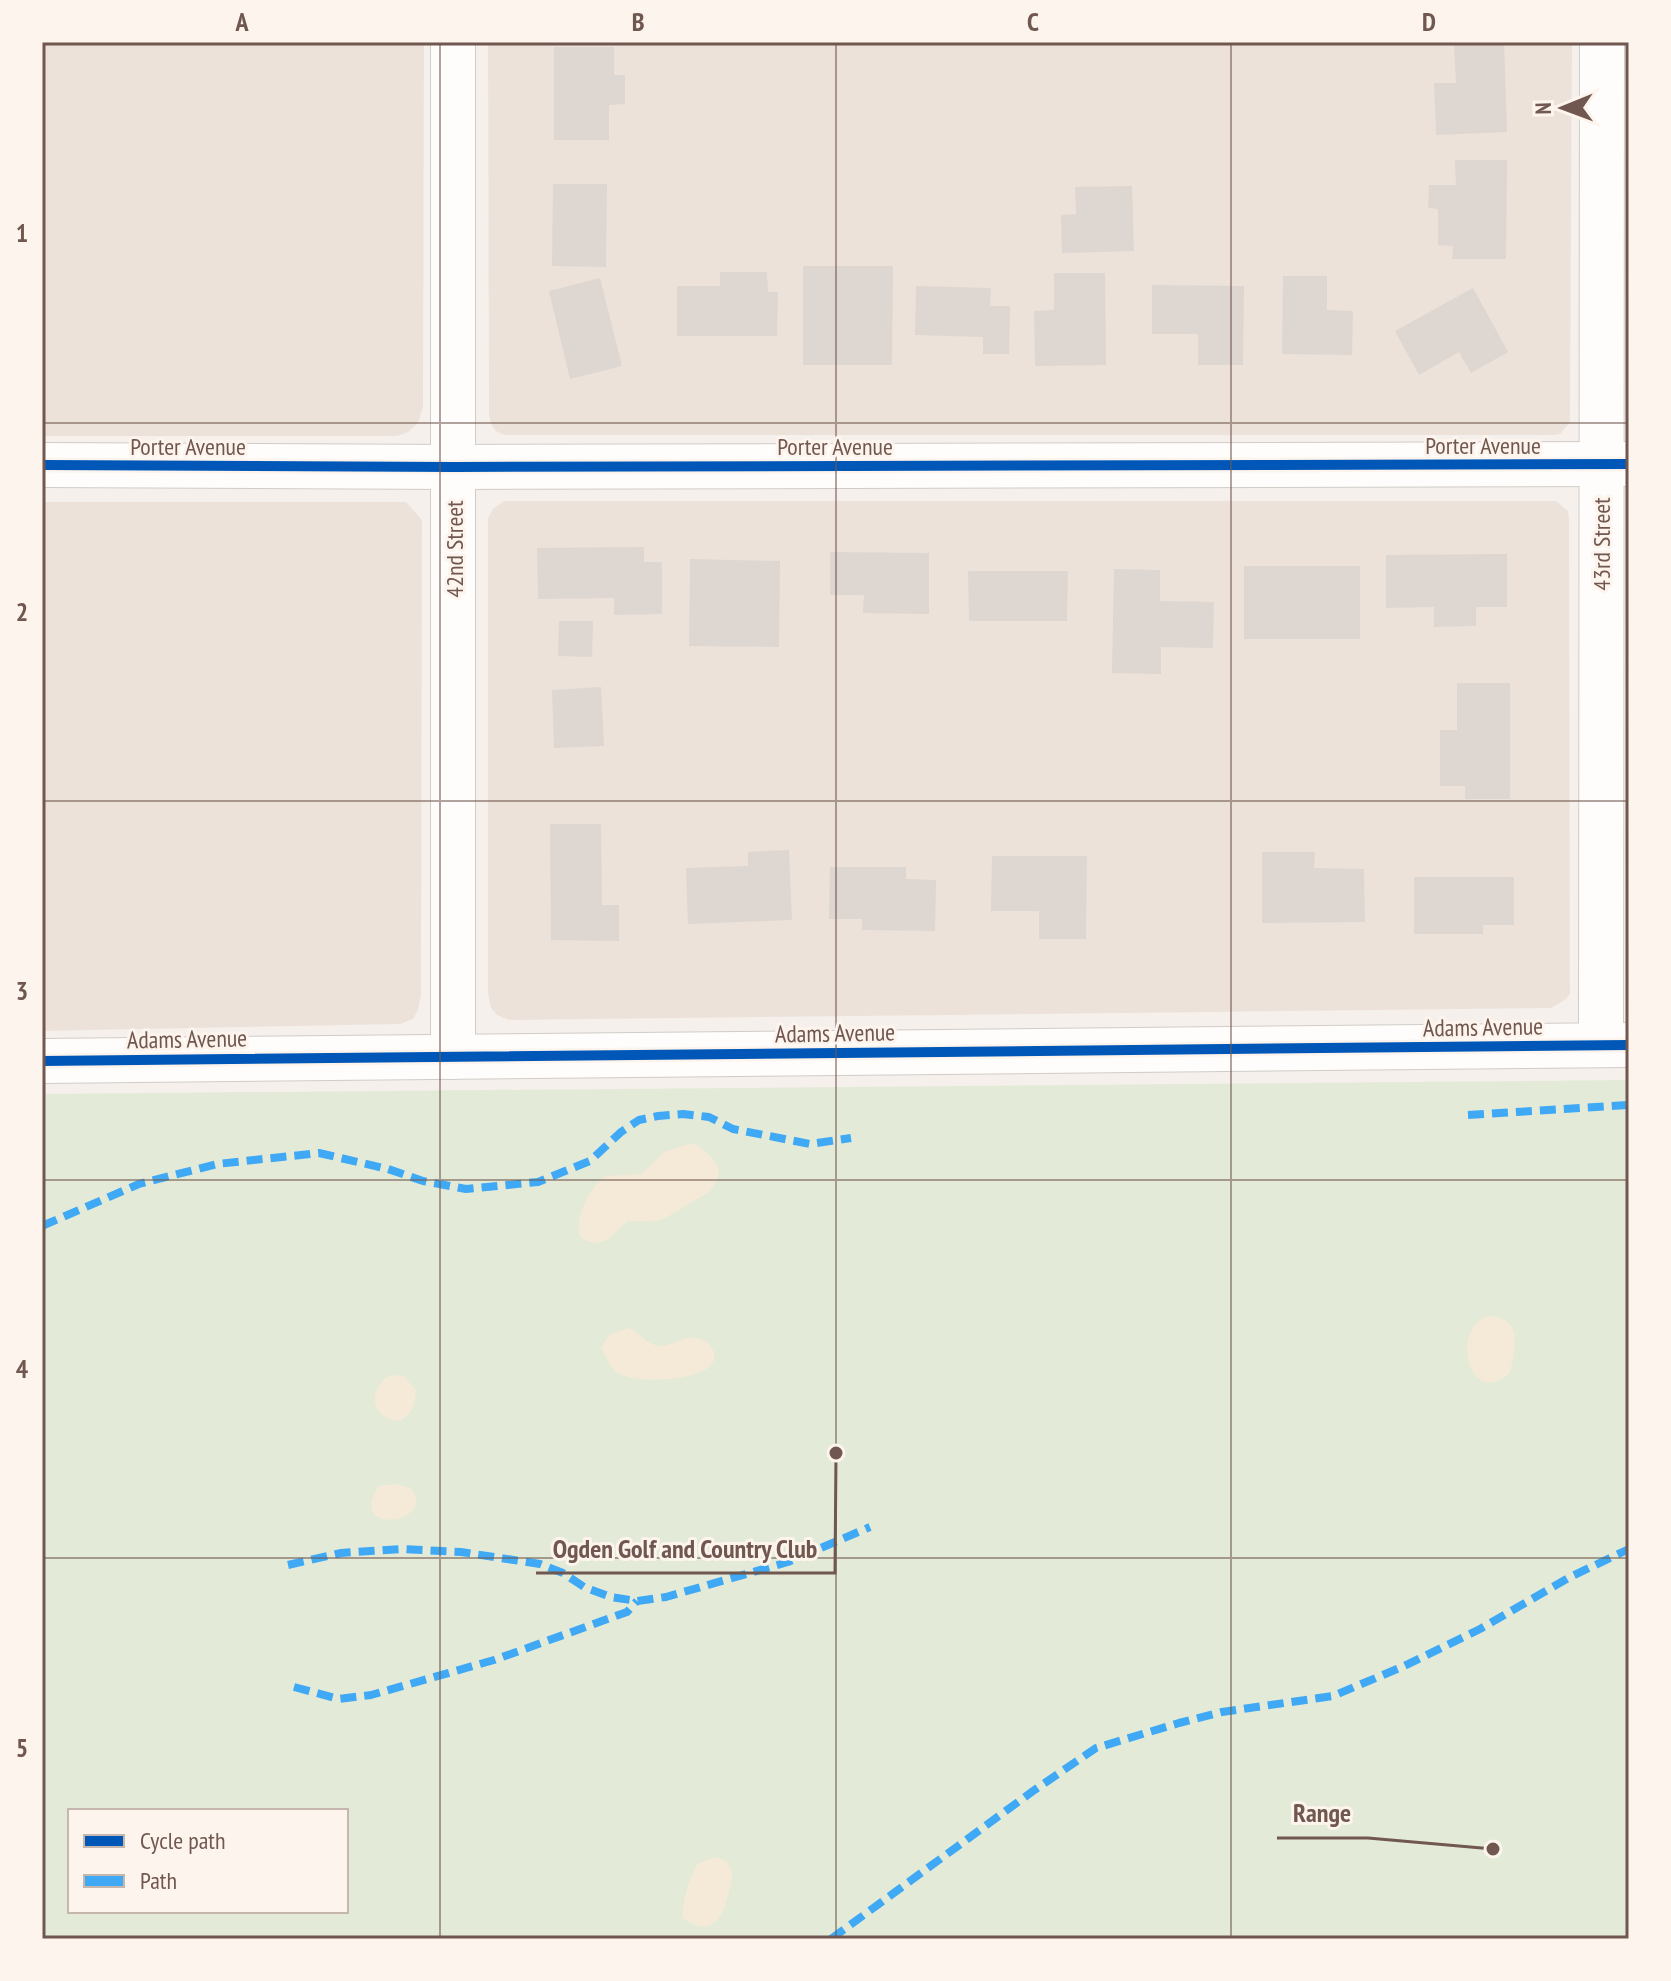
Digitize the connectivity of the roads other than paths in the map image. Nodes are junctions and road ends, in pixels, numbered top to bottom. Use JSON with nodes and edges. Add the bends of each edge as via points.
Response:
{"nodes":[{"id":1,"x":453,"y":42,"type":"edge"},
{"id":2,"x":1602,"y":42,"type":"edge"},
{"id":3,"x":1615,"y":464,"type":"edge"},
{"id":4,"x":42,"y":465,"type":"edge"},
{"id":5,"x":454,"y":467,"type":"junction"},
{"id":6,"x":1615,"y":1045,"type":"edge"},
{"id":7,"x":453,"y":1057,"type":"junction"},
{"id":8,"x":42,"y":1061,"type":"edge"}],
"edges":[{"from":1,"to":5,"type":"street","name":"42nd Street"},
{"from":2,"to":3,"type":"street","name":"43rd Street"},
{"from":3,"to":5,"type":"street","name":"Porter Avenue"},
{"from":3,"to":6,"type":"street","name":"43rd Street"},
{"from":4,"to":5,"type":"street","name":"Porter Avenue"},
{"from":5,"to":7,"type":"street","name":"42nd Street"},
{"from":6,"to":7,"type":"street","name":"Adams Avenue"},
{"from":7,"to":8,"type":"street","name":"Adams Avenue"}]}
